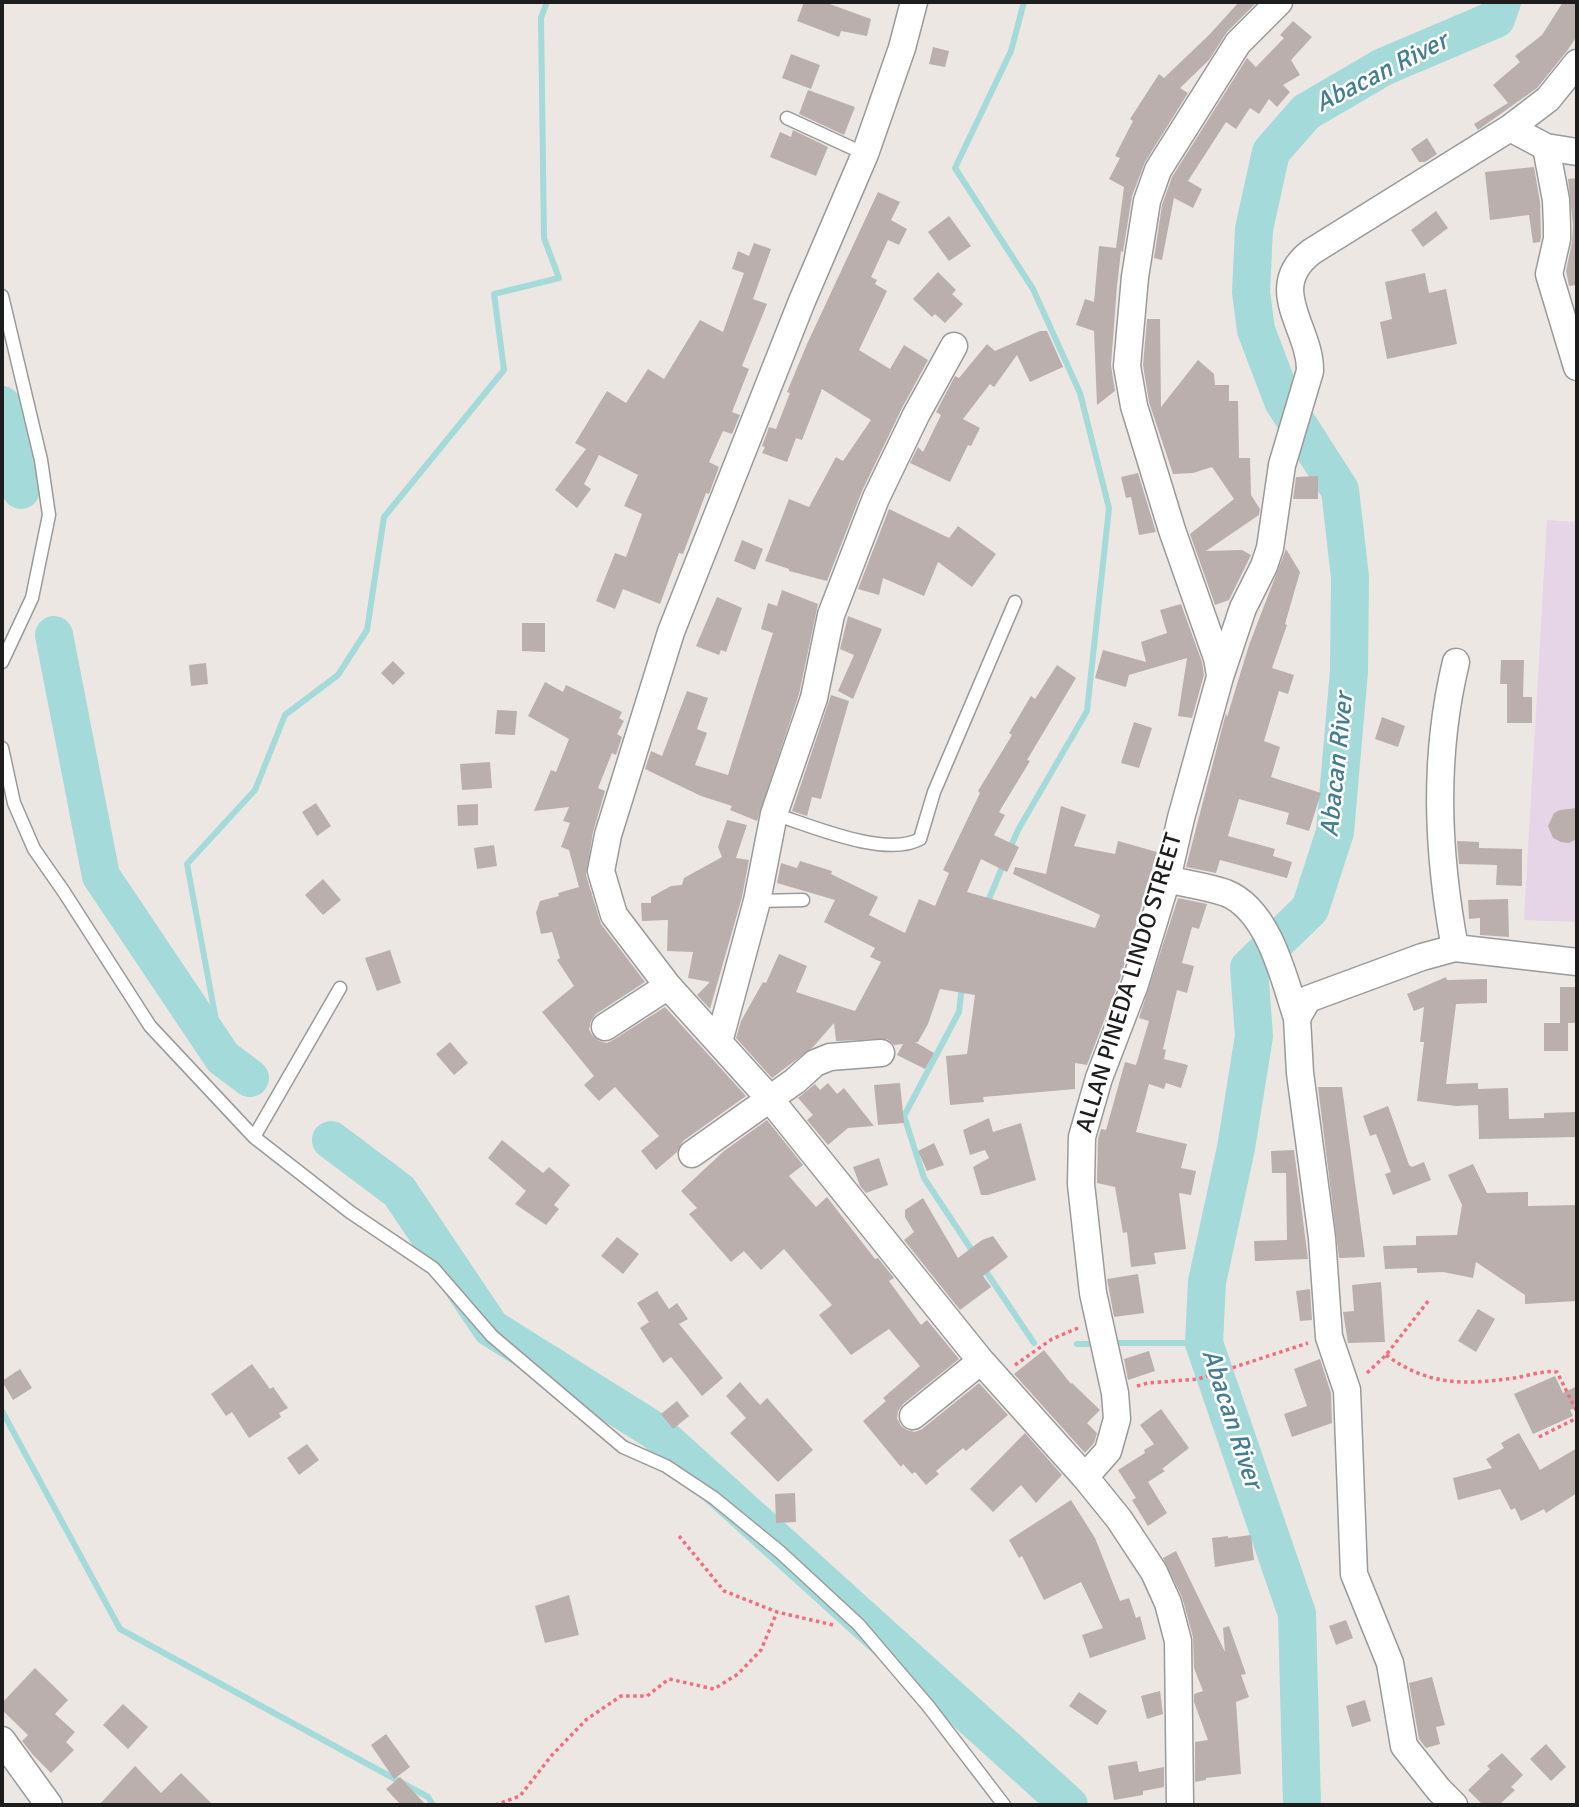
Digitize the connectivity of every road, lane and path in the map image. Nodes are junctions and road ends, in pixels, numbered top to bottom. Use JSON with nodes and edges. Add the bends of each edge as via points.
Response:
{"nodes":[{"id":1,"x":914,"y":2,"type":"edge"},
{"id":2,"x":1279,"y":2,"type":"edge"},
{"id":3,"x":1577,"y":63,"type":"edge"},
{"id":4,"x":787,"y":118,"type":"dead end"},
{"id":5,"x":1510,"y":128,"type":"junction"},
{"id":6,"x":1546,"y":148,"type":"junction"},
{"id":7,"x":1577,"y":152,"type":"edge"},
{"id":8,"x":865,"y":154,"type":"junction"},
{"id":9,"x":2,"y":296,"type":"edge"},
{"id":10,"x":954,"y":346,"type":"dead end"},
{"id":11,"x":1577,"y":367,"type":"edge"},
{"id":12,"x":1015,"y":602,"type":"dead end"},
{"id":13,"x":2,"y":662,"type":"edge"},
{"id":14,"x":1456,"y":662,"type":"dead end"},
{"id":15,"x":1220,"y":677,"type":"junction"},
{"id":16,"x":2,"y":748,"type":"edge"},
{"id":17,"x":775,"y":814,"type":"junction"},
{"id":18,"x":1167,"y":879,"type":"junction"},
{"id":19,"x":803,"y":900,"type":"dead end"},
{"id":20,"x":757,"y":901,"type":"junction"},
{"id":21,"x":1455,"y":948,"type":"junction"},
{"id":22,"x":1577,"y":962,"type":"edge"},
{"id":23,"x":668,"y":986,"type":"junction"},
{"id":24,"x":340,"y":988,"type":"dead end"},
{"id":25,"x":1297,"y":1018,"type":"junction"},
{"id":26,"x":605,"y":1027,"type":"dead end"},
{"id":27,"x":719,"y":1042,"type":"junction"},
{"id":28,"x":881,"y":1053,"type":"dead end"},
{"id":29,"x":770,"y":1099,"type":"junction"},
{"id":30,"x":254,"y":1137,"type":"junction"},
{"id":31,"x":692,"y":1154,"type":"dead end"},
{"id":32,"x":1429,"y":1300,"type":"dead end"},
{"id":33,"x":1052,"y":1339,"type":"dead end"},
{"id":34,"x":1323,"y":1339,"type":"junction"},
{"id":35,"x":1387,"y":1355,"type":"junction"},
{"id":36,"x":989,"y":1369,"type":"junction"},
{"id":37,"x":1348,"y":1390,"type":"junction"},
{"id":38,"x":1115,"y":1393,"type":"junction"},
{"id":39,"x":1577,"y":1412,"type":"edge"},
{"id":40,"x":913,"y":1416,"type":"dead end"},
{"id":41,"x":1577,"y":1418,"type":"edge"},
{"id":42,"x":1539,"y":1437,"type":"dead end"},
{"id":43,"x":1085,"y":1477,"type":"junction"},
{"id":44,"x":679,"y":1536,"type":"dead end"},
{"id":45,"x":777,"y":1612,"type":"junction"},
{"id":46,"x":859,"y":1625,"type":"junction"},
{"id":47,"x":2,"y":1740,"type":"edge"},
{"id":48,"x":1179,"y":1799,"type":"edge"},
{"id":49,"x":49,"y":1805,"type":"edge"},
{"id":50,"x":495,"y":1805,"type":"edge"},
{"id":51,"x":1004,"y":1805,"type":"edge"},
{"id":52,"x":1454,"y":1805,"type":"edge"}],
"edges":[{"from":1,"to":8,"type":"street"},
{"from":2,"to":15,"type":"street","via":[[1238,43],[1158,170],[1147,201],[1127,366],[1152,467]]},
{"from":3,"to":5,"type":"street","name":"ALLAN PINEDA LINDO STREET","via":[[1548,99]]},
{"from":4,"to":8,"type":"lane"},
{"from":5,"to":6,"type":"street"},
{"from":5,"to":15,"type":"street","name":"ALLAN PINEDA LINDO STREET","via":[[1300,261],[1290,281],[1290,293],[1310,358],[1307,383],[1286,450],[1265,566],[1243,608]]},
{"from":6,"to":7,"type":"street"},
{"from":6,"to":11,"type":"street","via":[[1557,226],[1549,274]]},
{"from":8,"to":23,"type":"street","via":[[671,632],[608,835],[601,872],[614,915]]},
{"from":9,"to":13,"type":"lane","via":[[41,460],[49,515],[32,598]]},
{"from":10,"to":17,"type":"street","via":[[876,498],[831,615],[814,698]]},
{"from":12,"to":17,"type":"lane","via":[[934,792],[920,839],[909,845],[881,845]]},
{"from":14,"to":21,"type":"street","via":[[1446,702],[1439,808]]},
{"from":15,"to":18,"type":"street","name":"ALLAN PINEDA LINDO STREET"},
{"from":16,"to":30,"type":"lane","via":[[14,803],[34,849],[150,1026]]},
{"from":17,"to":20,"type":"street"},
{"from":18,"to":25,"type":"street","via":[[1225,893],[1247,908],[1266,933]]},
{"from":18,"to":38,"type":"street","name":"ALLAN PINEDA LINDO STREET","via":[[1082,1137],[1081,1184],[1098,1320]]},
{"from":19,"to":20,"type":"lane"},
{"from":20,"to":27,"type":"street"},
{"from":21,"to":22,"type":"street"},
{"from":21,"to":25,"type":"street","via":[[1308,999]]},
{"from":23,"to":26,"type":"street"},
{"from":23,"to":27,"type":"street"},
{"from":24,"to":30,"type":"lane"},
{"from":25,"to":34,"type":"street","via":[[1322,1238]]},
{"from":27,"to":29,"type":"street"},
{"from":28,"to":29,"type":"street","via":[[830,1057],[814,1063]]},
{"from":29,"to":31,"type":"street"},
{"from":29,"to":36,"type":"street"},
{"from":30,"to":46,"type":"lane","via":[[350,1212],[433,1268],[492,1336],[623,1447],[666,1466],[714,1498]]},
{"from":32,"to":35,"type":"path"},
{"from":33,"to":36,"type":"path"},
{"from":34,"to":37,"type":"street"},
{"from":34,"to":38,"type":"path","via":[[1198,1379],[1148,1383]]},
{"from":35,"to":37,"type":"path"},
{"from":35,"to":39,"type":"path","via":[[1418,1374],[1451,1382],[1557,1372]]},
{"from":36,"to":40,"type":"street"},
{"from":36,"to":43,"type":"street"},
{"from":37,"to":52,"type":"street","via":[[1354,1574],[1391,1663],[1404,1746]]},
{"from":38,"to":43,"type":"street","name":"ALLAN PINEDA LINDO STREET","via":[[1115,1433],[1108,1451]]},
{"from":41,"to":42,"type":"path"},
{"from":43,"to":48,"type":"street","via":[[1154,1572],[1168,1603],[1178,1641]]},
{"from":44,"to":45,"type":"path","via":[[724,1591]]},
{"from":45,"to":46,"type":"path","via":[[846,1628]]},
{"from":45,"to":50,"type":"path","via":[[761,1650],[738,1674],[714,1689],[669,1679],[647,1696],[621,1696],[587,1719],[520,1796]]},
{"from":46,"to":51,"type":"lane"},
{"from":47,"to":49,"type":"street"}]}
